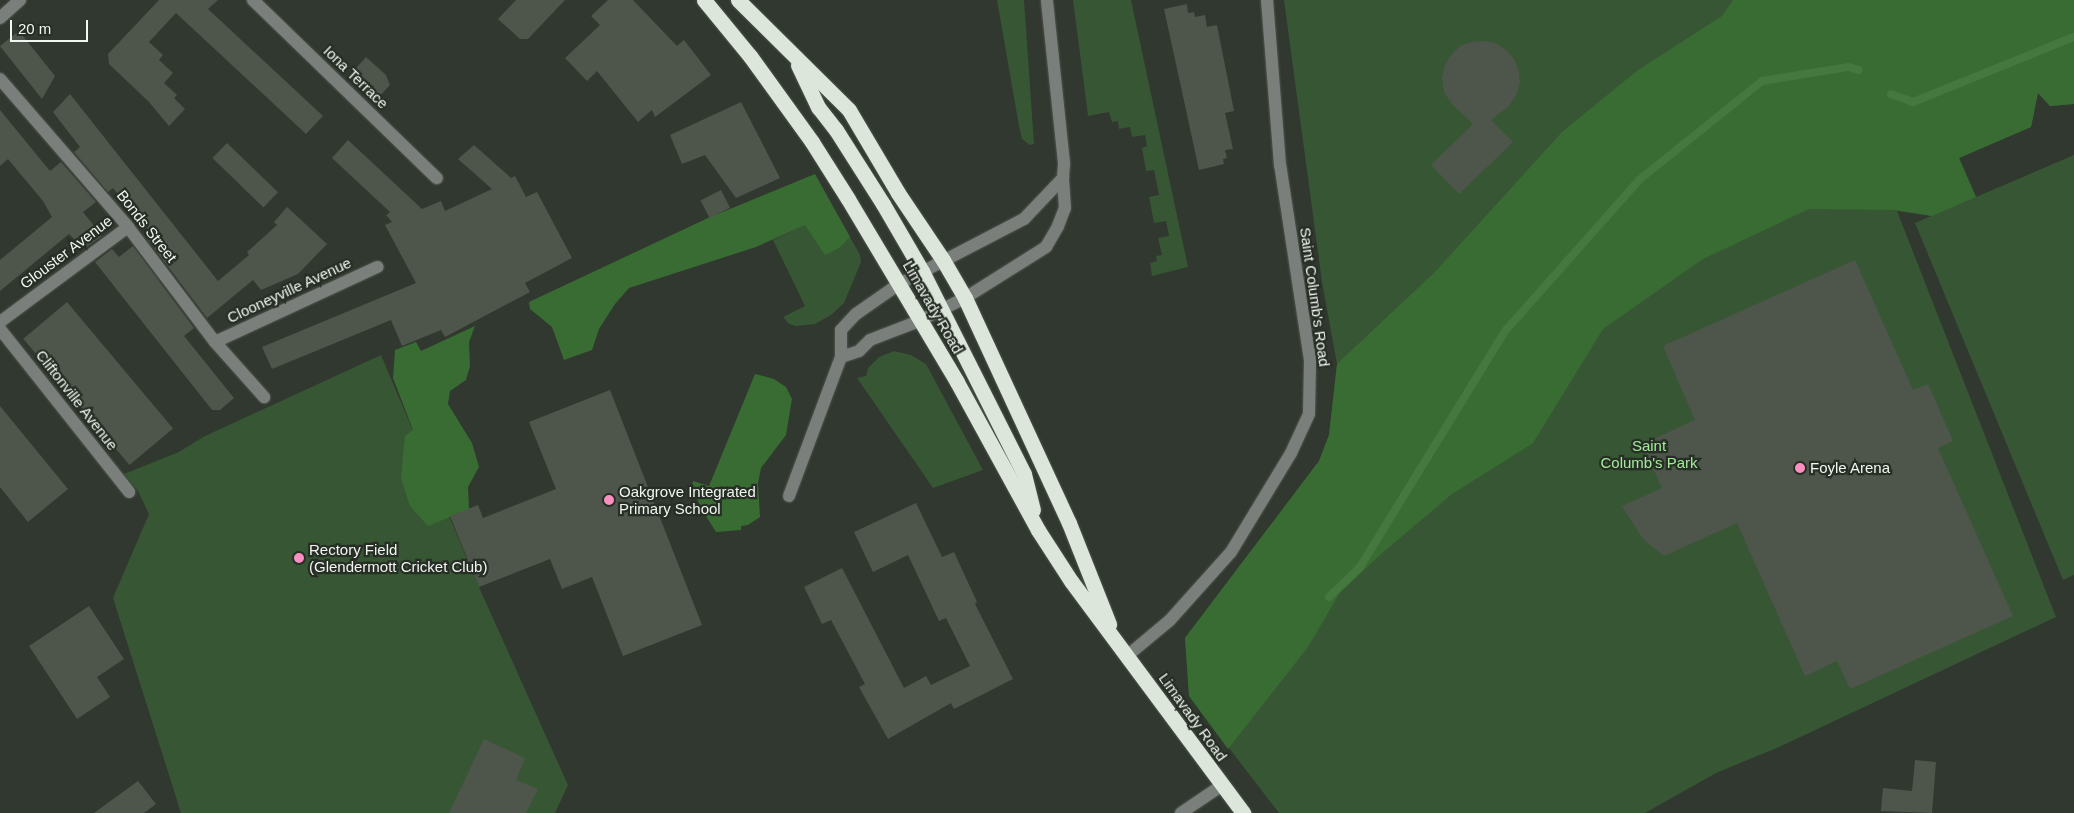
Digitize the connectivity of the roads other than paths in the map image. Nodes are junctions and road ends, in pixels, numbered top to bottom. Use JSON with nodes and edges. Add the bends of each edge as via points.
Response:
{"nodes":[{"id":1,"x":20,"y":0,"type":"edge"},
{"id":2,"x":254,"y":0,"type":"edge"},
{"id":3,"x":704,"y":0,"type":"edge"},
{"id":4,"x":738,"y":0,"type":"edge"},
{"id":5,"x":1047,"y":0,"type":"edge"},
{"id":6,"x":1266,"y":0,"type":"edge"},
{"id":7,"x":0,"y":18,"type":"edge"},
{"id":8,"x":792,"y":54,"type":"junction"},
{"id":9,"x":0,"y":79,"type":"edge"},
{"id":10,"x":436,"y":178,"type":"dead end"},
{"id":11,"x":1062,"y":178,"type":"junction"},
{"id":12,"x":128,"y":227,"type":"junction"},
{"id":13,"x":943,"y":260,"type":"junction"},
{"id":14,"x":377,"y":267,"type":"dead end"},
{"id":15,"x":922,"y":271,"type":"junction"},
{"id":16,"x":899,"y":284,"type":"junction"},
{"id":17,"x":965,"y":298,"type":"junction"},
{"id":18,"x":942,"y":309,"type":"junction"},
{"id":19,"x":919,"y":321,"type":"junction"},
{"id":20,"x":0,"y":322,"type":"edge"},
{"id":21,"x":0,"y":329,"type":"edge"},
{"id":22,"x":215,"y":342,"type":"junction"},
{"id":23,"x":841,"y":357,"type":"junction"},
{"id":24,"x":264,"y":397,"type":"dead end"},
{"id":25,"x":129,"y":492,"type":"dead end"},
{"id":26,"x":789,"y":496,"type":"dead end"},
{"id":27,"x":1038,"y":530,"type":"junction"},
{"id":28,"x":1116,"y":641,"type":"junction"},
{"id":29,"x":1127,"y":656,"type":"junction"},
{"id":30,"x":1221,"y":786,"type":"junction"},
{"id":31,"x":1181,"y":813,"type":"edge"},
{"id":32,"x":1243,"y":813,"type":"edge"}],
"edges":[{"from":1,"to":7,"type":"street"},
{"from":2,"to":10,"type":"street","name":"Iona Terrace"},
{"from":3,"to":16,"type":"highway","name":"Limavady Road","via":[[750,56],[812,142]]},
{"from":4,"to":8,"type":"highway","name":"Limavady Road"},
{"from":5,"to":11,"type":"street","via":[[1064,163]]},
{"from":6,"to":29,"type":"street","name":"Saint Columb's Road","via":[[1280,165],[1310,360],[1308,414],[1291,453],[1231,552],[1170,620]]},
{"from":8,"to":13,"type":"highway","name":"Limavady Road","via":[[849,110],[898,193]]},
{"from":8,"to":15,"type":"highway","via":[[818,107],[883,204]]},
{"from":9,"to":12,"type":"street","name":"Bonds Street"},
{"from":11,"to":13,"type":"street","via":[[1024,219]]},
{"from":11,"to":17,"type":"street","via":[[1065,208],[1046,247]]},
{"from":12,"to":20,"type":"street","name":"Glouster Avenue"},
{"from":12,"to":22,"type":"street","name":"Bonds Street"},
{"from":13,"to":15,"type":"street"},
{"from":13,"to":17,"type":"highway","name":"Limavady Road"},
{"from":14,"to":22,"type":"street","name":"Clooneyville Avenue"},
{"from":15,"to":16,"type":"street"},
{"from":15,"to":18,"type":"highway"},
{"from":16,"to":19,"type":"highway","name":"Limavady Road"},
{"from":16,"to":23,"type":"street","via":[[856,314],[842,330]]},
{"from":17,"to":18,"type":"street"},
{"from":17,"to":28,"type":"highway","name":"Limavady Road","via":[[1069,523]]},
{"from":18,"to":19,"type":"street"},
{"from":18,"to":27,"type":"highway","via":[[1024,474]]},
{"from":19,"to":23,"type":"street","via":[[870,340],[859,351]]},
{"from":19,"to":27,"type":"highway","name":"Limavady Road","via":[[957,382]]},
{"from":21,"to":25,"type":"street","name":"Cliftonville Avenue"},
{"from":22,"to":24,"type":"street","name":"Bonds Street"},
{"from":23,"to":26,"type":"street"},
{"from":27,"to":28,"type":"highway","name":"Limavady Road"},
{"from":28,"to":29,"type":"highway","name":"Limavady Road"},
{"from":29,"to":30,"type":"highway","name":"Limavady Road"},
{"from":30,"to":31,"type":"street"},
{"from":30,"to":32,"type":"highway","name":"Limavady Road"}]}
